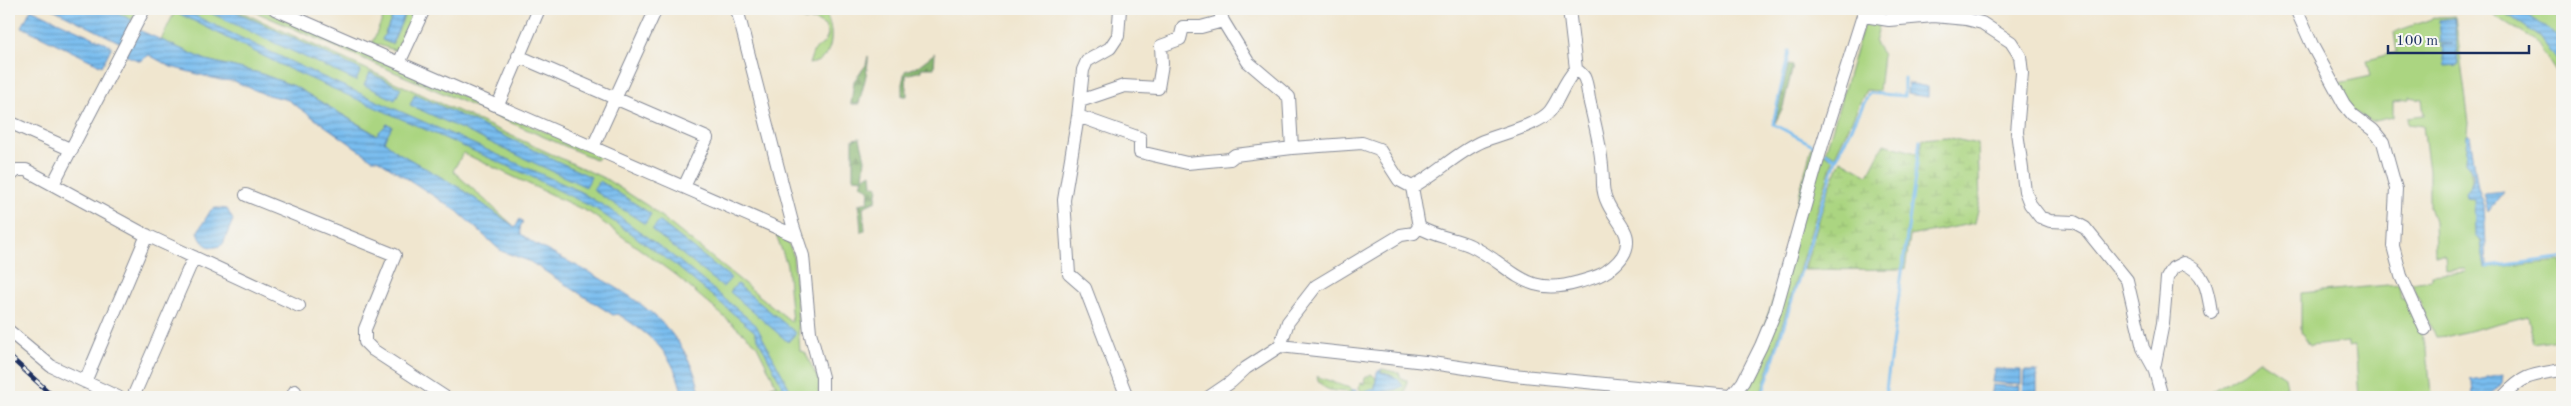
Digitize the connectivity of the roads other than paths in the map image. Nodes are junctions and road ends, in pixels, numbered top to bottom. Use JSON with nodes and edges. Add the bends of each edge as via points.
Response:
{"nodes":[{"id":1,"x":144,"y":9,"type":"edge"},
{"id":2,"x":274,"y":9,"type":"edge"},
{"id":3,"x":424,"y":9,"type":"edge"},
{"id":4,"x":539,"y":9,"type":"edge"},
{"id":5,"x":656,"y":9,"type":"edge"},
{"id":6,"x":737,"y":9,"type":"edge"},
{"id":7,"x":1120,"y":9,"type":"edge"},
{"id":8,"x":1569,"y":9,"type":"edge"},
{"id":9,"x":2296,"y":9,"type":"edge"},
{"id":10,"x":1864,"y":12,"type":"edge"},
{"id":11,"x":1221,"y":15,"type":"edge"},
{"id":12,"x":518,"y":56,"type":"junction"},
{"id":13,"x":399,"y":63,"type":"junction"},
{"id":14,"x":1576,"y":69,"type":"junction"},
{"id":15,"x":617,"y":98,"type":"junction"},
{"id":16,"x":1080,"y":101,"type":"junction"},
{"id":17,"x":498,"y":105,"type":"junction"},
{"id":18,"x":1078,"y":116,"type":"junction"},
{"id":19,"x":9,"y":122,"type":"edge"},
{"id":20,"x":593,"y":147,"type":"junction"},
{"id":21,"x":1292,"y":148,"type":"junction"},
{"id":22,"x":72,"y":150,"type":"junction"},
{"id":23,"x":9,"y":161,"type":"edge"},
{"id":24,"x":26,"y":170,"type":"junction"},
{"id":25,"x":9,"y":177,"type":"edge"},
{"id":26,"x":53,"y":184,"type":"junction"},
{"id":27,"x":684,"y":187,"type":"junction"},
{"id":28,"x":1412,"y":187,"type":"junction"},
{"id":29,"x":246,"y":195,"type":"dead end"},
{"id":30,"x":1419,"y":227,"type":"junction"},
{"id":31,"x":147,"y":235,"type":"junction"},
{"id":32,"x":796,"y":236,"type":"junction"},
{"id":33,"x":194,"y":257,"type":"junction"},
{"id":34,"x":299,"y":306,"type":"dead end"},
{"id":35,"x":2211,"y":312,"type":"dead end"},
{"id":36,"x":2425,"y":329,"type":"dead end"},
{"id":37,"x":9,"y":332,"type":"edge"},
{"id":38,"x":1280,"y":346,"type":"junction"},
{"id":39,"x":2154,"y":368,"type":"junction"},
{"id":40,"x":2562,"y":370,"type":"edge"},
{"id":41,"x":85,"y":382,"type":"junction"},
{"id":42,"x":118,"y":397,"type":"edge"},
{"id":43,"x":133,"y":397,"type":"edge"},
{"id":44,"x":445,"y":397,"type":"edge"},
{"id":45,"x":822,"y":397,"type":"edge"},
{"id":46,"x":1127,"y":397,"type":"edge"},
{"id":47,"x":1209,"y":397,"type":"edge"},
{"id":48,"x":1734,"y":397,"type":"edge"},
{"id":49,"x":2162,"y":397,"type":"edge"},
{"id":50,"x":2503,"y":397,"type":"edge"}],
"edges":[{"from":1,"to":22,"type":"street"},
{"from":2,"to":13,"type":"street"},
{"from":3,"to":13,"type":"street"},
{"from":4,"to":12,"type":"street"},
{"from":5,"to":15,"type":"street"},
{"from":6,"to":32,"type":"street"},
{"from":7,"to":16,"type":"street","via":[[1118,36],[1110,48],[1087,61],[1083,70]]},
{"from":8,"to":14,"type":"street"},
{"from":9,"to":36,"type":"street","via":[[2344,104],[2383,142],[2396,189],[2393,246],[2401,276]]},
{"from":10,"to":39,"type":"street","via":[[1889,20],[1934,16],[1966,19],[1982,23],[2011,42],[2020,56],[2022,73],[2017,132],[2025,191],[2030,204],[2040,218],[2074,222],[2085,228],[2127,280],[2143,348]]},
{"from":10,"to":48,"type":"street","via":[[1774,312],[1761,346]]},
{"from":11,"to":16,"type":"street","via":[[1201,27],[1183,27],[1180,39],[1161,46],[1158,88],[1124,86]]},
{"from":11,"to":21,"type":"street","via":[[1248,62],[1289,98]]},
{"from":12,"to":15,"type":"street"},
{"from":12,"to":17,"type":"street"},
{"from":13,"to":17,"type":"street"},
{"from":14,"to":28,"type":"street","via":[[1563,85],[1550,112],[1542,118],[1461,153],[1431,177]]},
{"from":14,"to":30,"type":"street","via":[[1584,77],[1593,114],[1607,202],[1626,233],[1621,259],[1603,274],[1562,287],[1548,287],[1510,273],[1467,244],[1434,236]]},
{"from":15,"to":20,"type":"street"},
{"from":15,"to":27,"type":"street","via":[[707,138]]},
{"from":16,"to":18,"type":"street"},
{"from":17,"to":20,"type":"street"},
{"from":18,"to":21,"type":"street","via":[[1140,138],[1140,152],[1187,163]]},
{"from":18,"to":46,"type":"street","via":[[1064,200],[1069,274],[1085,288]]},
{"from":19,"to":22,"type":"street"},
{"from":20,"to":27,"type":"street"},
{"from":21,"to":28,"type":"street","via":[[1362,143],[1379,150],[1399,180]]},
{"from":22,"to":26,"type":"street"},
{"from":23,"to":24,"type":"street"},
{"from":24,"to":25,"type":"street","via":[[17,170]]},
{"from":24,"to":26,"type":"street"},
{"from":26,"to":31,"type":"street"},
{"from":27,"to":32,"type":"street"},
{"from":28,"to":30,"type":"street"},
{"from":29,"to":44,"type":"street","via":[[395,255],[365,329],[365,342]]},
{"from":30,"to":38,"type":"street","via":[[1414,233],[1401,235],[1316,286],[1288,322]]},
{"from":31,"to":33,"type":"street"},
{"from":31,"to":41,"type":"street"},
{"from":32,"to":45,"type":"street","via":[[803,256],[810,332],[822,377]]},
{"from":33,"to":34,"type":"street"},
{"from":33,"to":43,"type":"street"},
{"from":35,"to":39,"type":"street","via":[[2208,290],[2193,267],[2183,263],[2174,268],[2167,278]]},
{"from":37,"to":41,"type":"street","via":[[51,366]]},
{"from":38,"to":47,"type":"street"},
{"from":38,"to":48,"type":"street","via":[[1425,362],[1513,376]]},
{"from":39,"to":49,"type":"street"},
{"from":40,"to":50,"type":"street","via":[[2518,380]]},
{"from":41,"to":42,"type":"street"}]}
